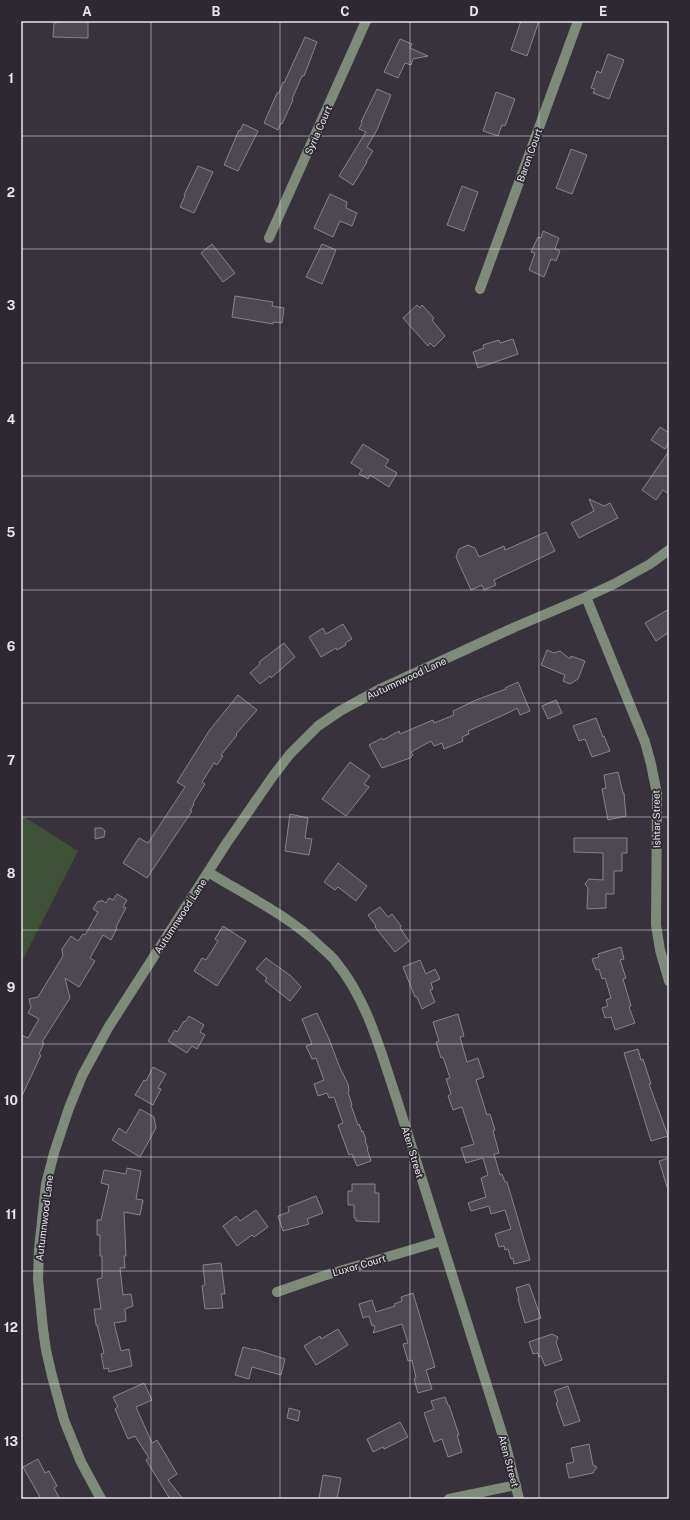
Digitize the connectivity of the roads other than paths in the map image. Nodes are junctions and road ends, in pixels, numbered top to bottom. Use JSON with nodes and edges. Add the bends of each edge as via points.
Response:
{"nodes":[{"id":1,"x":366,"y":21,"type":"edge"},
{"id":2,"x":578,"y":21,"type":"edge"},
{"id":3,"x":269,"y":238,"type":"dead end"},
{"id":4,"x":480,"y":289,"type":"dead end"},
{"id":5,"x":669,"y":550,"type":"edge"},
{"id":6,"x":586,"y":597,"type":"junction"},
{"id":7,"x":208,"y":872,"type":"junction"},
{"id":8,"x":669,"y":981,"type":"edge"},
{"id":9,"x":441,"y":1241,"type":"junction"},
{"id":10,"x":277,"y":1292,"type":"dead end"},
{"id":11,"x":516,"y":1485,"type":"junction"},
{"id":12,"x":101,"y":1499,"type":"edge"},
{"id":13,"x":449,"y":1499,"type":"edge"},
{"id":14,"x":519,"y":1499,"type":"edge"}],
"edges":[{"from":1,"to":3,"type":"street","name":"Syria Court"},
{"from":2,"to":4,"type":"street","name":"Baron Court"},
{"from":5,"to":6,"type":"street","name":"Autumnwood Lane","via":[[650,564]]},
{"from":6,"to":7,"type":"street","name":"Autumnwood Lane","via":[[380,689],[318,726],[290,754],[273,776]]},
{"from":6,"to":8,"type":"street","name":"Ishtar Street","via":[[642,735],[651,764],[657,794],[656,925]]},
{"from":7,"to":9,"type":"street","name":"Aten Street","via":[[281,914],[335,960],[344,973],[360,1002],[379,1047]]},
{"from":7,"to":12,"type":"street","name":"Autumnwood Lane","via":[[90,1061],[62,1129],[46,1184],[38,1278],[43,1329],[64,1420],[81,1462]]},
{"from":9,"to":10,"type":"street","name":"Luxor Court"},
{"from":9,"to":11,"type":"street","name":"Aten Street"},
{"from":11,"to":13,"type":"street"},
{"from":11,"to":14,"type":"street","name":"Aten Street"}]}
